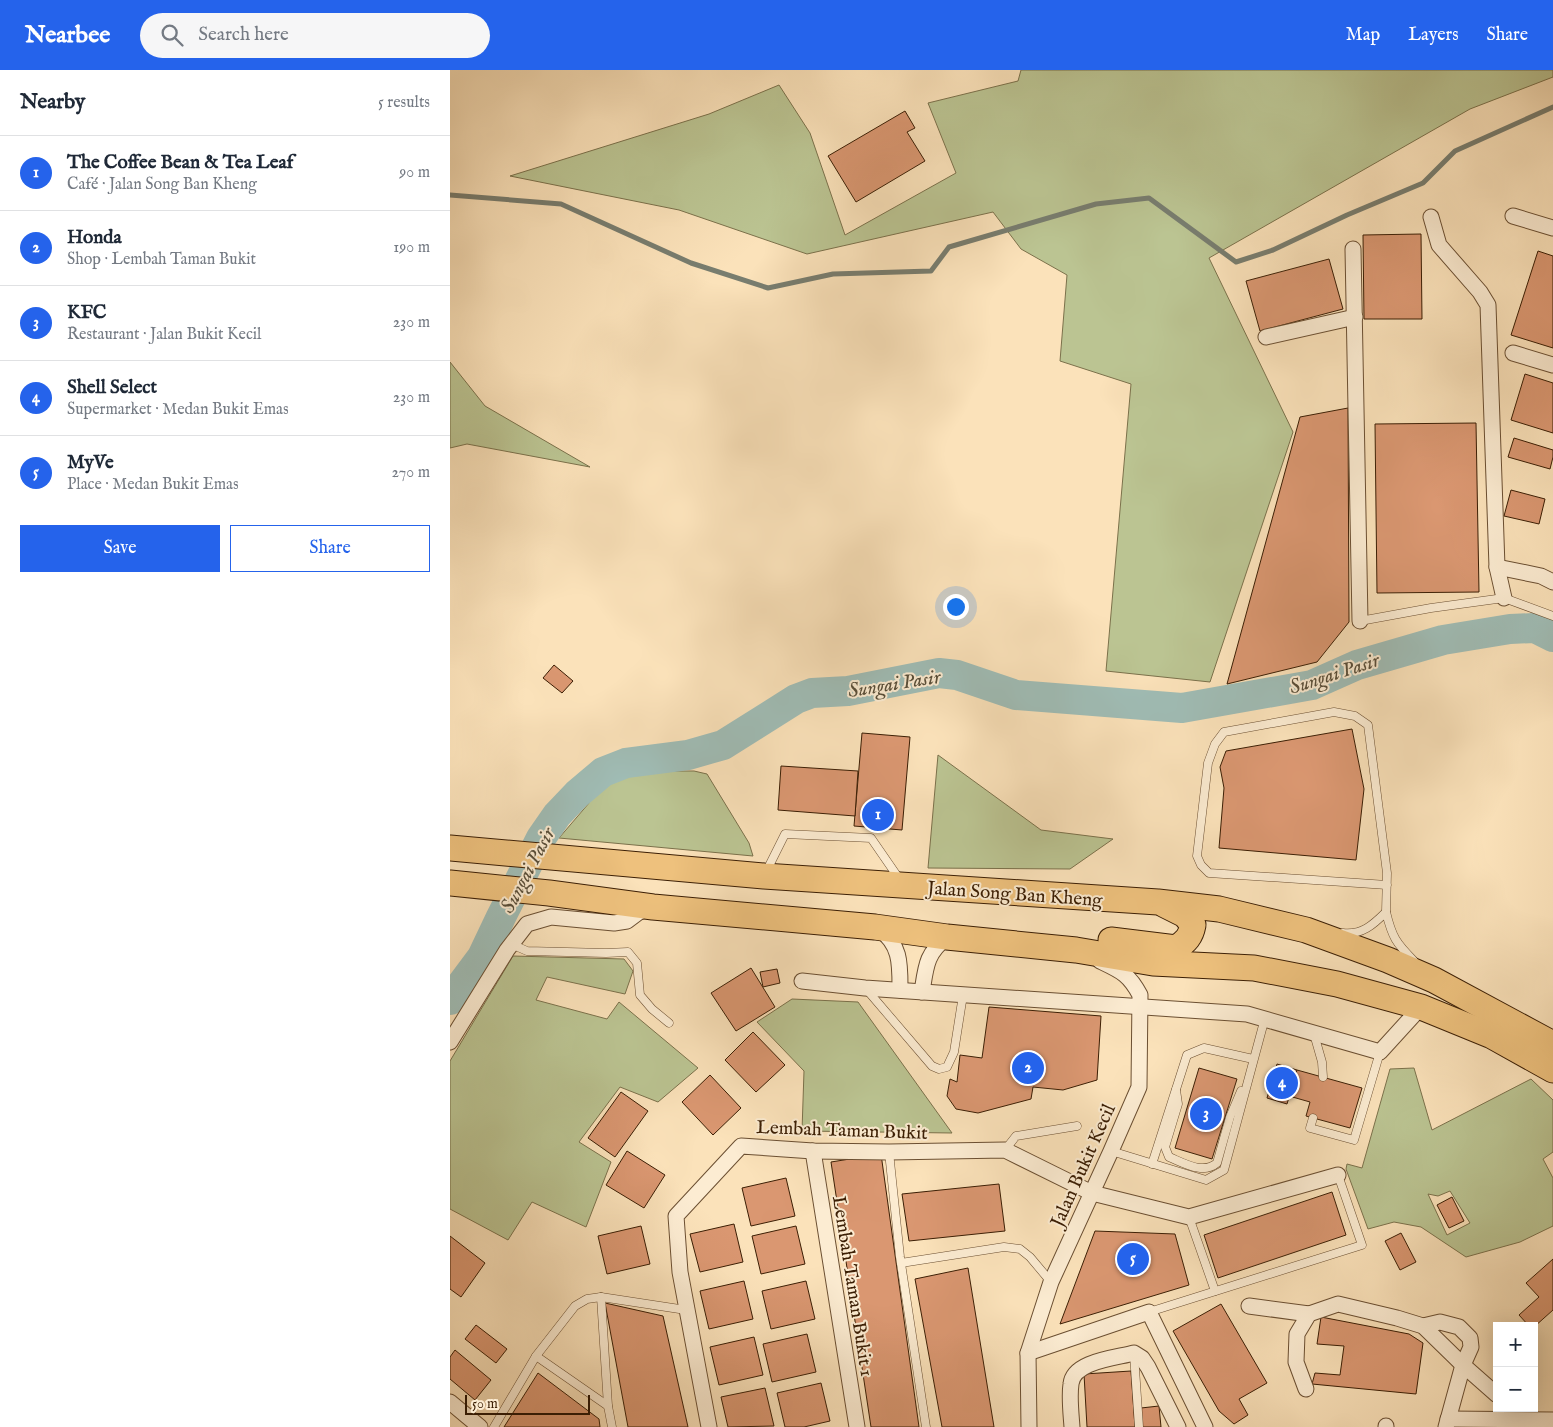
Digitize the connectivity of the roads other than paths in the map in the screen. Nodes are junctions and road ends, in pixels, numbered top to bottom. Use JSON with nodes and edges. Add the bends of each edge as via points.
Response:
{"nodes":[{"id":1,"x":1513,"y":216,"type":"dead end"},
{"id":2,"x":1430,"y":217,"type":"dead end"},
{"id":3,"x":1553,"y":228,"type":"edge"},
{"id":4,"x":1353,"y":249,"type":"dead end"},
{"id":5,"x":1355,"y":317,"type":"junction"},
{"id":6,"x":1266,"y":336,"type":"dead end"},
{"id":7,"x":1513,"y":353,"type":"dead end"},
{"id":8,"x":1553,"y":365,"type":"edge"},
{"id":9,"x":1497,"y":567,"type":"junction"},
{"id":10,"x":1553,"y":582,"type":"edge"},
{"id":11,"x":1504,"y":598,"type":"junction"},
{"id":12,"x":1553,"y":616,"type":"edge"},
{"id":13,"x":1360,"y":621,"type":"joint"},
{"id":14,"x":450,"y":848,"type":"edge"},
{"id":15,"x":764,"y":876,"type":"junction"},
{"id":16,"x":450,"y":883,"type":"edge"},
{"id":17,"x":1387,"y":885,"type":"junction"},
{"id":18,"x":904,"y":886,"type":"junction"},
{"id":19,"x":1158,"y":902,"type":"junction"},
{"id":20,"x":653,"y":907,"type":"junction"},
{"id":21,"x":1386,"y":912,"type":"junction"},
{"id":22,"x":875,"y":927,"type":"junction"},
{"id":23,"x":1306,"y":930,"type":"junction"},
{"id":24,"x":919,"y":933,"type":"junction"},
{"id":25,"x":947,"y":937,"type":"junction"},
{"id":26,"x":511,"y":944,"type":"junction"},
{"id":27,"x":1076,"y":950,"type":"junction"},
{"id":28,"x":1434,"y":980,"type":"junction"},
{"id":29,"x":802,"y":981,"type":"dead end"},
{"id":30,"x":865,"y":988,"type":"junction"},
{"id":31,"x":900,"y":990,"type":"junction"},
{"id":32,"x":922,"y":992,"type":"junction"},
{"id":33,"x":963,"y":995,"type":"junction"},
{"id":34,"x":1140,"y":1006,"type":"junction"},
{"id":35,"x":1421,"y":1008,"type":"junction"},
{"id":36,"x":1265,"y":1018,"type":"junction"},
{"id":37,"x":669,"y":1023,"type":"dead end"},
{"id":38,"x":1314,"y":1034,"type":"junction"},
{"id":39,"x":450,"y":1042,"type":"edge"},
{"id":40,"x":1553,"y":1044,"type":"edge"},
{"id":41,"x":1380,"y":1052,"type":"junction"},
{"id":42,"x":1253,"y":1058,"type":"junction"},
{"id":43,"x":1553,"y":1070,"type":"edge"},
{"id":44,"x":1323,"y":1077,"type":"dead end"},
{"id":45,"x":1176,"y":1090,"type":"junction"},
{"id":46,"x":1313,"y":1118,"type":"dead end"},
{"id":47,"x":1076,"y":1126,"type":"dead end"},
{"id":48,"x":1005,"y":1150,"type":"junction"},
{"id":49,"x":813,"y":1151,"type":"junction"},
{"id":50,"x":889,"y":1152,"type":"junction"},
{"id":51,"x":1111,"y":1152,"type":"junction"},
{"id":52,"x":1152,"y":1164,"type":"junction"},
{"id":53,"x":1338,"y":1175,"type":"joint"},
{"id":54,"x":1092,"y":1193,"type":"junction"},
{"id":55,"x":1189,"y":1217,"type":"junction"},
{"id":56,"x":901,"y":1263,"type":"junction"},
{"id":57,"x":1051,"y":1282,"type":"junction"},
{"id":58,"x":1215,"y":1291,"type":"junction"},
{"id":59,"x":601,"y":1297,"type":"junction"},
{"id":60,"x":1249,"y":1306,"type":"dead end"},
{"id":61,"x":686,"y":1310,"type":"junction"},
{"id":62,"x":1149,"y":1312,"type":"junction"},
{"id":63,"x":1309,"y":1314,"type":"junction"},
{"id":64,"x":1423,"y":1326,"type":"junction"},
{"id":65,"x":1028,"y":1352,"type":"junction"},
{"id":66,"x":1134,"y":1353,"type":"junction"},
{"id":67,"x":536,"y":1356,"type":"junction"},
{"id":68,"x":1463,"y":1365,"type":"junction"},
{"id":69,"x":1306,"y":1389,"type":"dead end"},
{"id":70,"x":1493,"y":1391,"type":"edge"},
{"id":71,"x":450,"y":1402,"type":"edge"},
{"id":72,"x":608,"y":1406,"type":"junction"},
{"id":73,"x":1531,"y":1412,"type":"edge"},
{"id":74,"x":1552,"y":1420,"type":"edge"},
{"id":75,"x":1447,"y":1423,"type":"edge"},
{"id":76,"x":480,"y":1427,"type":"edge"},
{"id":77,"x":494,"y":1427,"type":"edge"},
{"id":78,"x":612,"y":1427,"type":"edge"},
{"id":79,"x":709,"y":1427,"type":"edge"},
{"id":80,"x":857,"y":1427,"type":"edge"},
{"id":81,"x":926,"y":1427,"type":"edge"},
{"id":82,"x":1029,"y":1427,"type":"edge"},
{"id":83,"x":1072,"y":1427,"type":"edge"},
{"id":84,"x":1138,"y":1427,"type":"edge"},
{"id":85,"x":1178,"y":1427,"type":"edge"},
{"id":86,"x":1205,"y":1427,"type":"edge"}],
"edges":[{"from":1,"to":3,"type":"street"},
{"from":2,"to":9,"type":"street","via":[[1439,245],[1488,305]]},
{"from":4,"to":5,"type":"street"},
{"from":5,"to":6,"type":"street"},
{"from":5,"to":13,"type":"street"},
{"from":7,"to":8,"type":"street"},
{"from":9,"to":10,"type":"street","via":[[1541,576]]},
{"from":9,"to":11,"type":"street"},
{"from":11,"to":12,"type":"lane"},
{"from":11,"to":13,"type":"lane"},
{"from":14,"to":15,"type":"main road","name":"Jalan Song Ban Kheng"},
{"from":15,"to":18,"type":"main road","name":"Jalan Song Ban Kheng"},
{"from":15,"to":18,"type":"lane","via":[[785,834],[871,838]]},
{"from":16,"to":20,"type":"main road"},
{"from":17,"to":17,"type":"lane","via":[[1368,725],[1355,716],[1334,712],[1224,732],[1208,763],[1197,856],[1209,873]]},
{"from":17,"to":21,"type":"lane"},
{"from":18,"to":19,"type":"main road","name":"Jalan Song Ban Kheng"},
{"from":19,"to":23,"type":"main road","name":"Jalan Song Ban Kheng","via":[[1219,909]]},
{"from":19,"to":24,"type":"main road","via":[[1185,915],[1193,925],[1192,934],[1176,948],[953,924],[933,925]]},
{"from":20,"to":22,"type":"main road"},
{"from":20,"to":26,"type":"street","via":[[627,921],[614,923],[551,917],[527,924]]},
{"from":21,"to":23,"type":"lane","via":[[1370,927],[1352,934]]},
{"from":21,"to":28,"type":"lane","via":[[1391,933],[1400,947]]},
{"from":22,"to":24,"type":"main road"},
{"from":22,"to":31,"type":"street","via":[[890,937],[898,956]]},
{"from":23,"to":28,"type":"main road","name":"Jalan Song Ban Kheng"},
{"from":24,"to":25,"type":"main road"},
{"from":25,"to":27,"type":"main road"},
{"from":25,"to":32,"type":"street","via":[[935,947],[927,965]]},
{"from":26,"to":37,"type":"lane","via":[[527,951],[628,952],[636,963],[640,995]]},
{"from":26,"to":39,"type":"street"},
{"from":27,"to":34,"type":"street","name":"Jalan Bukit Kecil","via":[[1123,972],[1140,995]]},
{"from":27,"to":35,"type":"main road","via":[[1153,963],[1254,968],[1337,984]]},
{"from":28,"to":40,"type":"main road","name":"Jalan Song Ban Kheng"},
{"from":29,"to":30,"type":"street"},
{"from":30,"to":31,"type":"street"},
{"from":30,"to":33,"type":"lane","via":[[932,1066],[939,1070],[946,1067],[954,1052]]},
{"from":31,"to":32,"type":"street"},
{"from":32,"to":33,"type":"street"},
{"from":33,"to":34,"type":"street"},
{"from":34,"to":36,"type":"street"},
{"from":34,"to":51,"type":"street","name":"Jalan Bukit Kecil","via":[[1138,1087]]},
{"from":35,"to":41,"type":"street"},
{"from":35,"to":43,"type":"main road","via":[[1492,1036]]},
{"from":36,"to":38,"type":"street"},
{"from":36,"to":42,"type":"lane"},
{"from":38,"to":41,"type":"street"},
{"from":38,"to":44,"type":"lane"},
{"from":41,"to":46,"type":"lane","via":[[1354,1140],[1310,1128]]},
{"from":42,"to":45,"type":"lane","via":[[1204,1048],[1195,1051],[1187,1055]]},
{"from":42,"to":45,"type":"lane","via":[[1212,1167],[1204,1170],[1169,1157],[1166,1147],[1178,1104]]},
{"from":42,"to":52,"type":"lane","via":[[1224,1170],[1206,1180]]},
{"from":45,"to":52,"type":"lane"},
{"from":47,"to":48,"type":"lane","via":[[1016,1136]]},
{"from":48,"to":50,"type":"street","name":"Lembah Taman Bukit"},
{"from":48,"to":54,"type":"street","name":"Lembah Taman Bukit"},
{"from":49,"to":50,"type":"street","name":"Lembah Taman Bukit"},
{"from":49,"to":61,"type":"street","name":"Lembah Taman Bukit","via":[[741,1146],[676,1216]]},
{"from":49,"to":80,"type":"street","name":"Lembah Taman Bukit 1"},
{"from":50,"to":56,"type":"lane"},
{"from":51,"to":52,"type":"lane"},
{"from":51,"to":54,"type":"street","name":"Jalan Bukit Kecil"},
{"from":53,"to":55,"type":"street"},
{"from":53,"to":58,"type":"lane","via":[[1362,1245]]},
{"from":54,"to":55,"type":"street","name":"Lembah Taman Bukit"},
{"from":54,"to":57,"type":"street","name":"Jalan Bukit Kecil"},
{"from":55,"to":58,"type":"lane"},
{"from":56,"to":57,"type":"lane","via":[[1004,1247],[1020,1249]]},
{"from":56,"to":81,"type":"lane"},
{"from":57,"to":65,"type":"street","name":"Jalan Bukit Kecil"},
{"from":58,"to":62,"type":"lane"},
{"from":59,"to":61,"type":"lane"},
{"from":59,"to":67,"type":"lane","via":[[586,1299],[575,1306]]},
{"from":59,"to":72,"type":"lane"},
{"from":60,"to":63,"type":"street"},
{"from":61,"to":79,"type":"street","name":"Lembah Taman Bukit"},
{"from":62,"to":65,"type":"street"},
{"from":62,"to":86,"type":"street"},
{"from":63,"to":64,"type":"street","via":[[1338,1304]]},
{"from":63,"to":69,"type":"street","via":[[1297,1334],[1296,1362]]},
{"from":64,"to":68,"type":"street"},
{"from":64,"to":68,"type":"street","via":[[1440,1322],[1459,1326],[1470,1338],[1471,1347]]},
{"from":65,"to":82,"type":"street","name":"Jalan Bukit Kecil"},
{"from":66,"to":83,"type":"street","via":[[1089,1364],[1076,1371],[1070,1382]]},
{"from":66,"to":84,"type":"lane"},
{"from":66,"to":85,"type":"street","via":[[1148,1367]]},
{"from":67,"to":72,"type":"lane"},
{"from":67,"to":77,"type":"lane"},
{"from":68,"to":70,"type":"street"},
{"from":68,"to":75,"type":"street"},
{"from":71,"to":76,"type":"street"},
{"from":72,"to":78,"type":"lane"},
{"from":73,"to":74,"type":"street"},
{"from":74,"to":75,"type":"street"}]}
